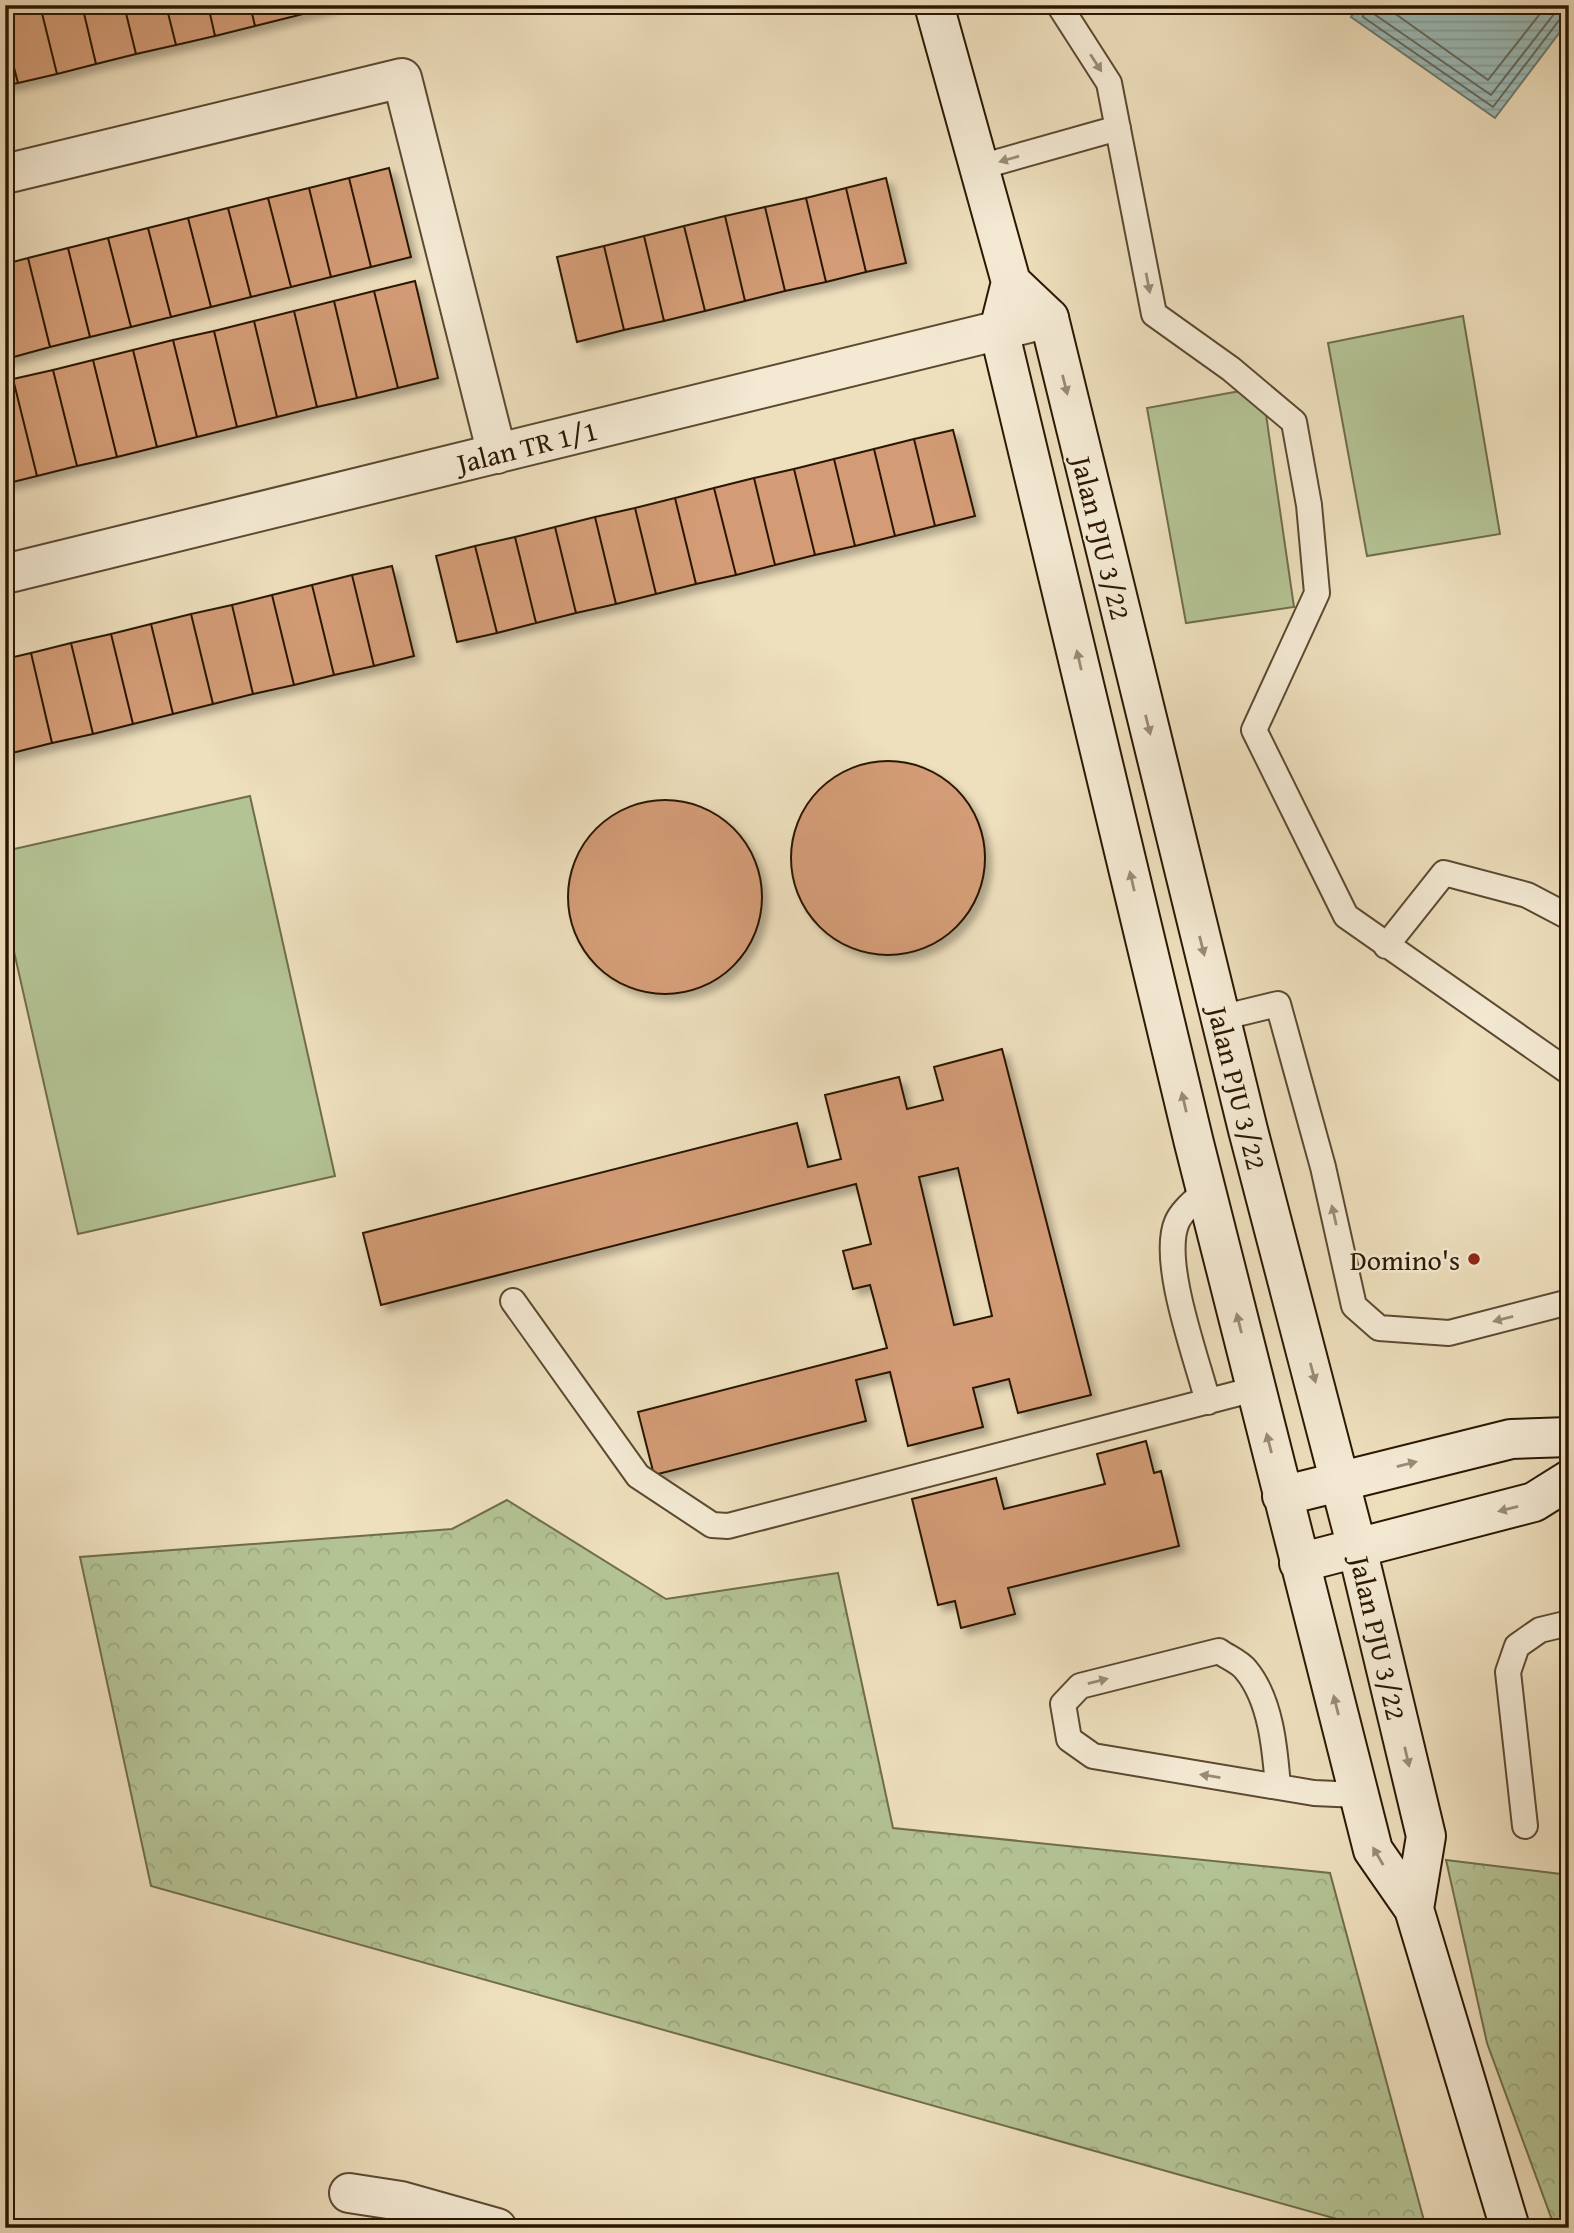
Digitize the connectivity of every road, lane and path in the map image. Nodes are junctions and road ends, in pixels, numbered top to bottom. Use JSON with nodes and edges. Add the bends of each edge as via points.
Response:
{"nodes":[{"id":1,"x":934,"y":5,"type":"edge"},
{"id":2,"x":1059,"y":5,"type":"edge"},
{"id":3,"x":1118,"y":128,"type":"junction"},
{"id":4,"x":980,"y":167,"type":"junction"},
{"id":5,"x":5,"y":174,"type":"edge"},
{"id":6,"x":1011,"y":282,"type":"junction"},
{"id":7,"x":1049,"y":318,"type":"junction"},
{"id":8,"x":999,"y":330,"type":"junction"},
{"id":9,"x":497,"y":454,"type":"junction"},
{"id":10,"x":5,"y":574,"type":"edge"},
{"id":11,"x":1569,"y":917,"type":"edge"},
{"id":12,"x":1387,"y":946,"type":"junction"},
{"id":13,"x":1220,"y":1018,"type":"junction"},
{"id":14,"x":1569,"y":1072,"type":"edge"},
{"id":15,"x":1206,"y":1190,"type":"junction"},
{"id":16,"x":513,"y":1301,"type":"dead end"},
{"id":17,"x":1569,"y":1302,"type":"edge"},
{"id":18,"x":1255,"y":1389,"type":"junction"},
{"id":19,"x":1208,"y":1402,"type":"junction"},
{"id":20,"x":1569,"y":1437,"type":"edge"},
{"id":21,"x":1341,"y":1480,"type":"junction"},
{"id":22,"x":1569,"y":1480,"type":"edge"},
{"id":23,"x":1282,"y":1496,"type":"junction"},
{"id":24,"x":1357,"y":1548,"type":"junction"},
{"id":25,"x":1299,"y":1563,"type":"junction"},
{"id":26,"x":1569,"y":1623,"type":"edge"},
{"id":27,"x":1278,"y":1787,"type":"junction"},
{"id":28,"x":1359,"y":1795,"type":"junction"},
{"id":29,"x":1525,"y":1826,"type":"dead end"},
{"id":30,"x":1413,"y":1909,"type":"junction"},
{"id":31,"x":349,"y":2193,"type":"dead end"},
{"id":32,"x":497,"y":2228,"type":"edge"},
{"id":33,"x":1510,"y":2228,"type":"edge"}],
"edges":[{"from":1,"to":4,"type":"street","name":"Jalan PJU 3/22"},
{"from":2,"to":3,"type":"lane","one_way":true,"via":[[1109,83]]},
{"from":3,"to":4,"type":"lane","one_way":true},
{"from":3,"to":12,"type":"lane","one_way":true,"via":[[1154,314],[1294,422],[1309,505],[1317,593],[1254,730],[1346,916]]},
{"from":4,"to":6,"type":"street","name":"Jalan PJU 3/22"},
{"from":5,"to":9,"type":"street","via":[[402,78]]},
{"from":6,"to":7,"type":"street"},
{"from":6,"to":8,"type":"street","name":"Jalan PJU 3/22"},
{"from":7,"to":8,"type":"street","name":"Jalan TR 1/1"},
{"from":7,"to":13,"type":"street","name":"Jalan PJU 3/22","one_way":true},
{"from":8,"to":9,"type":"street","name":"Jalan TR 1/1"},
{"from":15,"to":8,"type":"street","name":"Jalan PJU 3/22","one_way":true},
{"from":9,"to":10,"type":"street","name":"Jalan TR 1/1"},
{"from":11,"to":12,"type":"lane","via":[[1527,895],[1444,873]]},
{"from":12,"to":14,"type":"lane"},
{"from":17,"to":13,"type":"lane","one_way":true,"via":[[1449,1333],[1379,1328],[1354,1306],[1323,1167],[1278,1004]]},
{"from":13,"to":21,"type":"street","name":"Jalan PJU 3/22","one_way":true},
{"from":18,"to":15,"type":"street","name":"Jalan PJU 3/22","one_way":true},
{"from":15,"to":19,"type":"lane","via":[[1177,1220],[1171,1245],[1176,1282]]},
{"from":16,"to":19,"type":"lane","via":[[638,1476],[712,1525],[728,1526]]},
{"from":18,"to":19,"type":"lane"},
{"from":23,"to":18,"type":"street","name":"Jalan PJU 3/22","one_way":true},
{"from":21,"to":20,"type":"street","one_way":true,"via":[[1511,1439]]},
{"from":21,"to":23,"type":"street"},
{"from":21,"to":24,"type":"street","name":"Jalan PJU 3/22"},
{"from":22,"to":24,"type":"street","one_way":true,"via":[[1534,1502]]},
{"from":23,"to":25,"type":"street","name":"Jalan PJU 3/22"},
{"from":24,"to":25,"type":"street"},
{"from":24,"to":30,"type":"street","name":"Jalan PJU 3/22","one_way":true,"via":[[1426,1836]]},
{"from":28,"to":25,"type":"street","name":"Jalan PJU 3/22","one_way":true},
{"from":26,"to":29,"type":"lane","via":[[1540,1630],[1517,1646],[1508,1672]]},
{"from":27,"to":27,"type":"lane","one_way":true,"via":[[1093,1756],[1069,1739],[1063,1704],[1080,1686],[1219,1651],[1246,1670],[1264,1705]]},
{"from":27,"to":28,"type":"lane"},
{"from":30,"to":28,"type":"street","name":"Jalan PJU 3/22","one_way":true,"via":[[1373,1850]]},
{"from":30,"to":33,"type":"street","name":"Jalan PJU 3/22"},
{"from":31,"to":32,"type":"street","via":[[401,2201]]}]}
